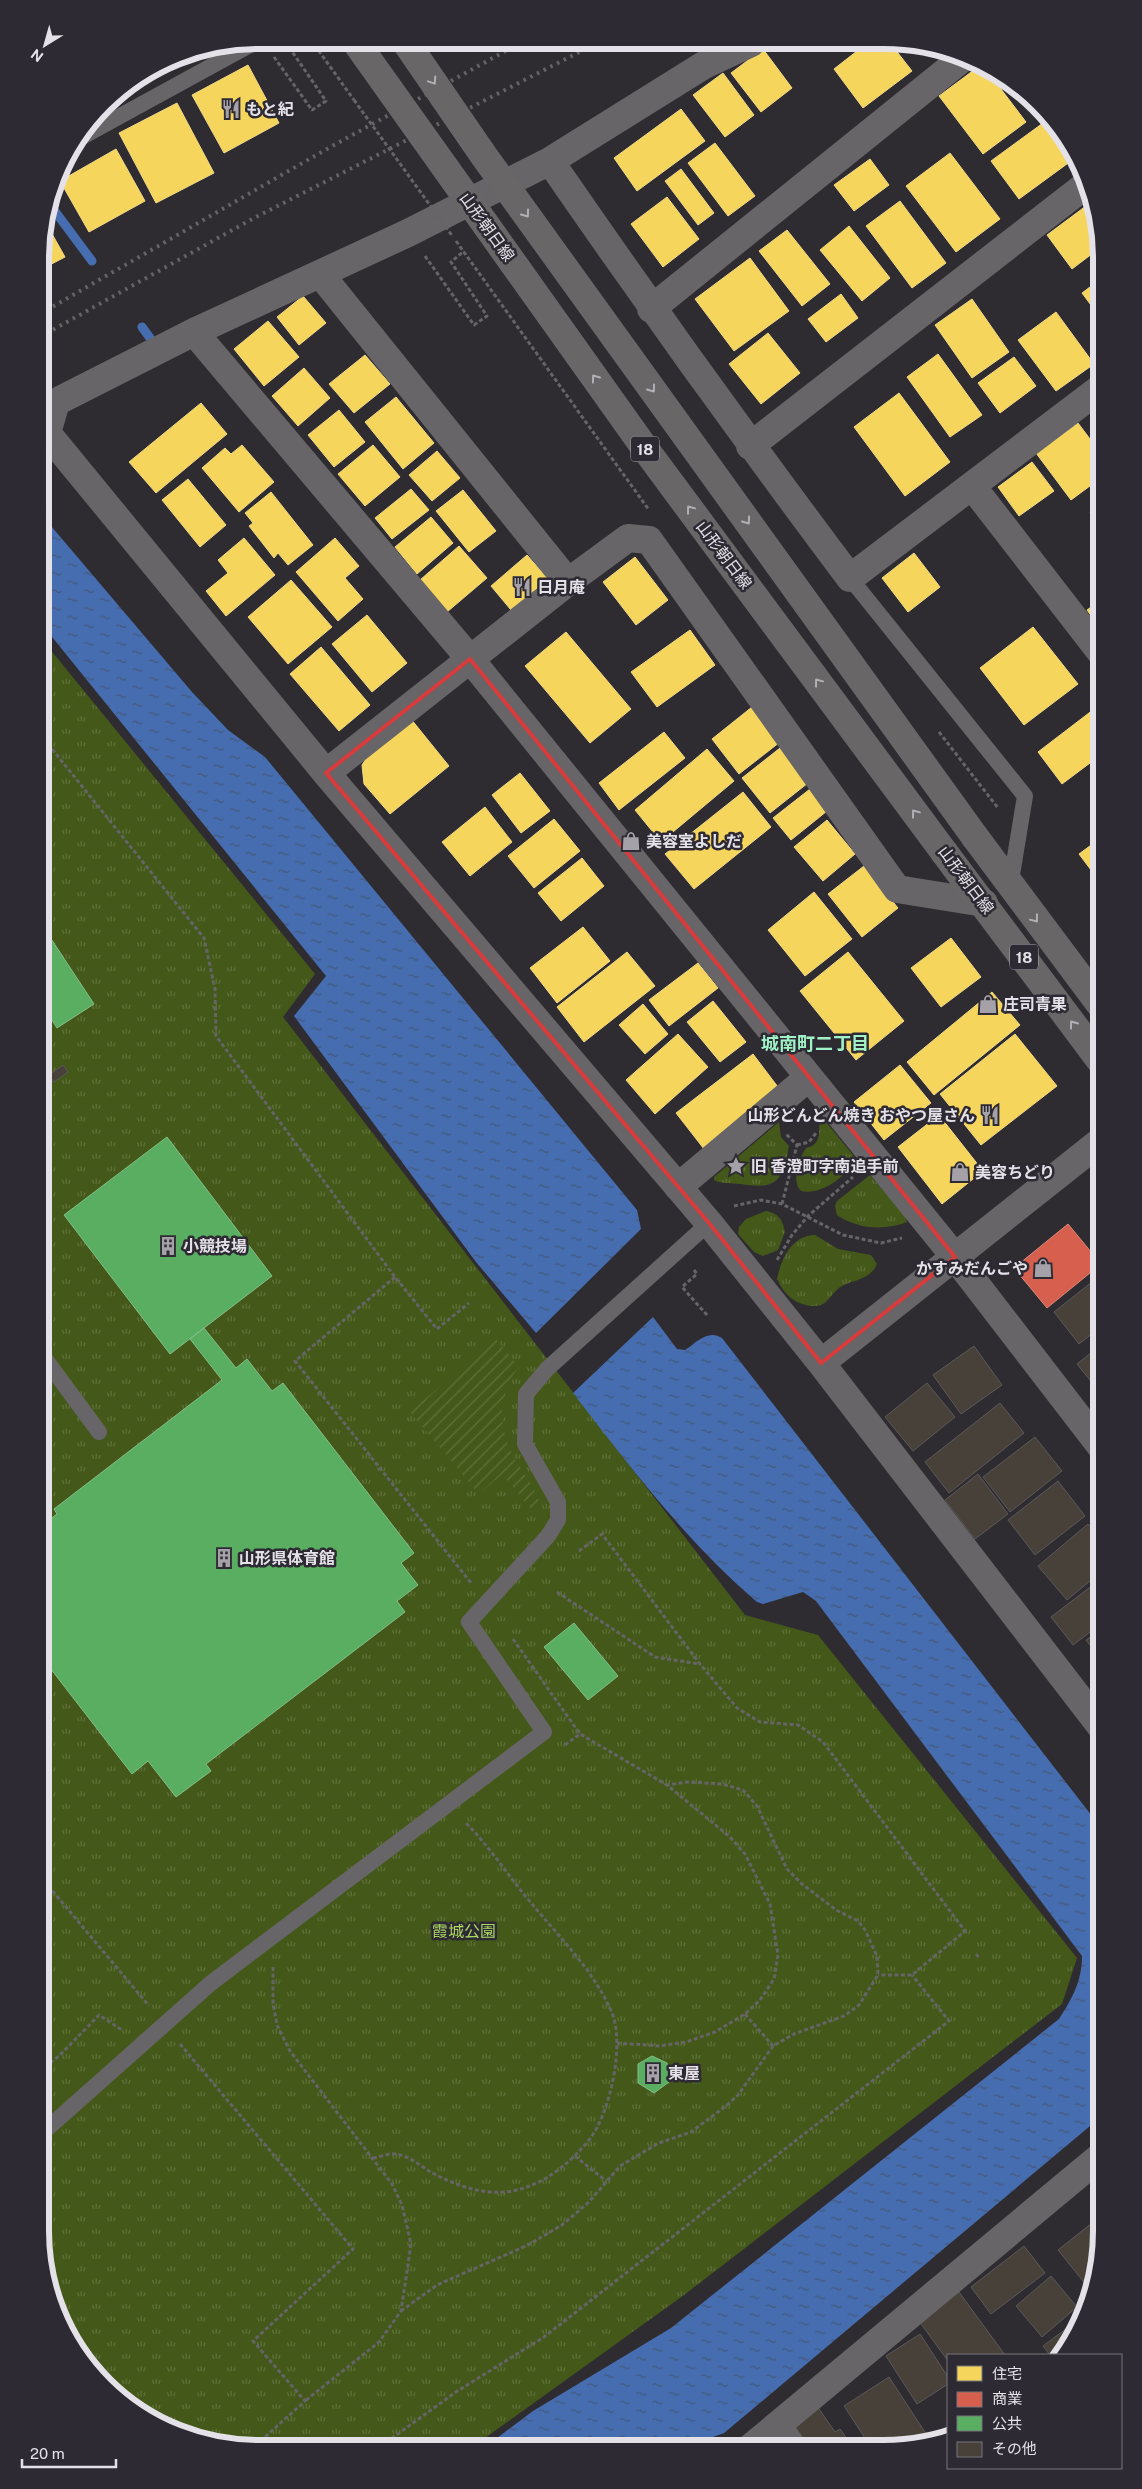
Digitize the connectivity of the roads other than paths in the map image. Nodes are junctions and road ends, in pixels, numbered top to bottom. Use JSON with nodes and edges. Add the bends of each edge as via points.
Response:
{"nodes":[{"id":1,"x":242,"y":49,"type":"edge"},
{"id":2,"x":361,"y":49,"type":"edge"},
{"id":3,"x":410,"y":49,"type":"edge"},
{"id":4,"x":738,"y":49,"type":"edge"},
{"id":5,"x":957,"y":62,"type":"edge"},
{"id":6,"x":90,"y":132,"type":"edge"},
{"id":7,"x":550,"y":161,"type":"junction"},
{"id":8,"x":1081,"y":189,"type":"edge"},
{"id":9,"x":321,"y":275,"type":"junction"},
{"id":10,"x":652,"y":309,"type":"junction"},
{"id":11,"x":194,"y":332,"type":"junction"},
{"id":12,"x":1093,"y":399,"type":"edge"},
{"id":13,"x":49,"y":429,"type":"edge"},
{"id":14,"x":49,"y":434,"type":"edge"},
{"id":15,"x":750,"y":446,"type":"junction"},
{"id":16,"x":972,"y":486,"type":"junction"},
{"id":17,"x":850,"y":578,"type":"junction"},
{"id":18,"x":568,"y":582,"type":"junction"},
{"id":19,"x":1093,"y":642,"type":"edge"},
{"id":20,"x":470,"y":659,"type":"junction"},
{"id":21,"x":326,"y":773,"type":"junction"},
{"id":22,"x":1010,"y":887,"type":"junction"},
{"id":23,"x":984,"y":903,"type":"junction"},
{"id":24,"x":1093,"y":995,"type":"edge"},
{"id":25,"x":1093,"y":1051,"type":"edge"},
{"id":26,"x":808,"y":1078,"type":"junction"},
{"id":27,"x":1093,"y":1147,"type":"edge"},
{"id":28,"x":678,"y":1188,"type":"junction"},
{"id":29,"x":709,"y":1224,"type":"junction"},
{"id":30,"x":955,"y":1257,"type":"junction"},
{"id":31,"x":821,"y":1363,"type":"junction"},
{"id":32,"x":49,"y":1364,"type":"edge"},
{"id":33,"x":98,"y":1432,"type":"dead end"},
{"id":34,"x":1093,"y":1436,"type":"edge"},
{"id":35,"x":1093,"y":1710,"type":"edge"},
{"id":36,"x":49,"y":2127,"type":"edge"},
{"id":37,"x":1093,"y":2163,"type":"edge"},
{"id":38,"x":778,"y":2426,"type":"junction"},
{"id":39,"x":760,"y":2440,"type":"edge"},
{"id":40,"x":788,"y":2440,"type":"edge"}],
"edges":[{"from":1,"to":6,"type":"lane"},
{"from":23,"to":2,"type":"main road","name":"山形朝日線","number":"18","one_way":true,"bridge":true,"via":[[649,454]]},
{"from":3,"to":22,"type":"main road","name":"山形朝日線","number":"18","one_way":true,"bridge":true},
{"from":4,"to":7,"type":"street","via":[[704,65]]},
{"from":5,"to":10,"type":"street"},
{"from":7,"to":9,"type":"street"},
{"from":7,"to":10,"type":"street"},
{"from":8,"to":15,"type":"street"},
{"from":9,"to":11,"type":"street"},
{"from":9,"to":18,"type":"street"},
{"from":10,"to":15,"type":"street"},
{"from":11,"to":13,"type":"street","via":[[56,402]]},
{"from":11,"to":20,"type":"street"},
{"from":12,"to":16,"type":"street"},
{"from":14,"to":21,"type":"street"},
{"from":15,"to":17,"type":"street"},
{"from":16,"to":17,"type":"street"},
{"from":16,"to":19,"type":"street"},
{"from":17,"to":22,"type":"lane","via":[[1025,796]]},
{"from":18,"to":20,"type":"street"},
{"from":18,"to":23,"type":"street","via":[[628,538],[649,540],[897,889]]},
{"from":20,"to":21,"type":"street"},
{"from":20,"to":26,"type":"street"},
{"from":21,"to":28,"type":"street"},
{"from":22,"to":24,"type":"main road","name":"山形朝日線","number":"18","one_way":true},
{"from":25,"to":23,"type":"main road","name":"山形朝日線","number":"18","one_way":true},
{"from":26,"to":28,"type":"street"},
{"from":26,"to":30,"type":"street"},
{"from":27,"to":30,"type":"street"},
{"from":28,"to":29,"type":"street"},
{"from":29,"to":31,"type":"street"},
{"from":29,"to":36,"type":"lane","via":[[547,1369],[526,1394],[525,1444],[558,1502],[558,1520],[548,1536],[469,1622],[544,1732],[210,1983]]},
{"from":30,"to":31,"type":"street"},
{"from":30,"to":34,"type":"street"},
{"from":31,"to":35,"type":"street"},
{"from":32,"to":33,"type":"lane"},
{"from":37,"to":38,"type":"street"},
{"from":38,"to":39,"type":"street"},
{"from":38,"to":40,"type":"street"}]}
